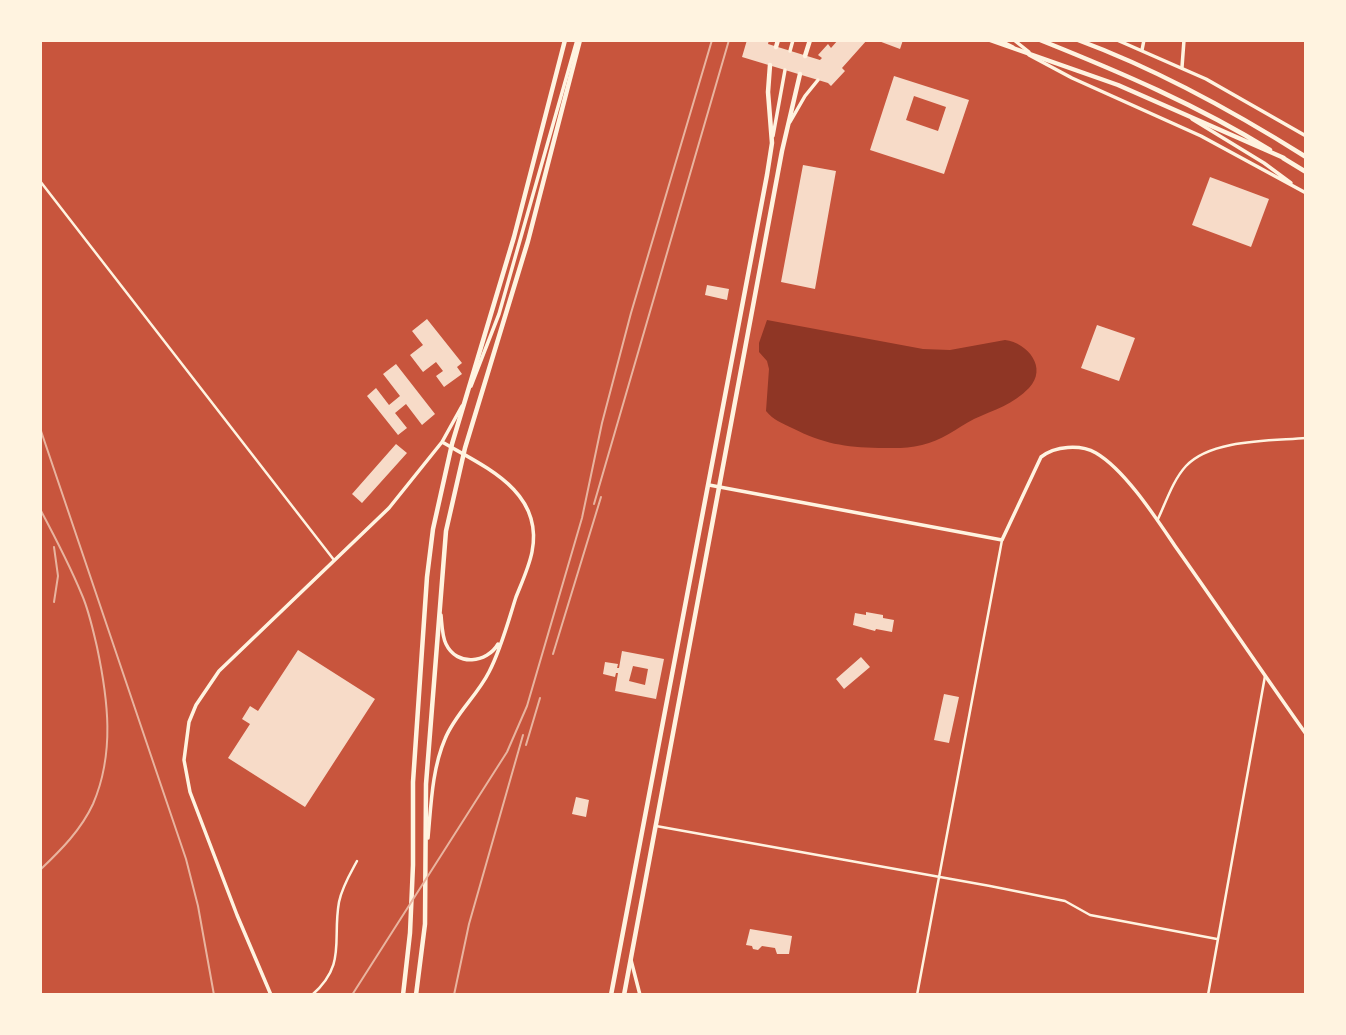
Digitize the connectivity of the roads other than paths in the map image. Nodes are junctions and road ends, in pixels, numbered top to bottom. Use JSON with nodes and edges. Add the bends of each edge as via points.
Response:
{"nodes":[{"id":1,"x":565,"y":40,"type":"edge"},
{"id":2,"x":578,"y":40,"type":"edge"},
{"id":3,"x":778,"y":40,"type":"edge"},
{"id":4,"x":793,"y":40,"type":"edge"},
{"id":5,"x":810,"y":40,"type":"edge"},
{"id":6,"x":990,"y":40,"type":"edge"},
{"id":7,"x":999,"y":40,"type":"edge"},
{"id":8,"x":1014,"y":40,"type":"edge"},
{"id":9,"x":1040,"y":40,"type":"edge"},
{"id":10,"x":1078,"y":40,"type":"edge"},
{"id":11,"x":1117,"y":40,"type":"edge"},
{"id":12,"x":1144,"y":40,"type":"edge"},
{"id":13,"x":1184,"y":40,"type":"edge"},
{"id":14,"x":775,"y":47,"type":"dead end"},
{"id":15,"x":1142,"y":50,"type":"junction"},
{"id":16,"x":790,"y":51,"type":"dead end"},
{"id":17,"x":805,"y":55,"type":"dead end"},
{"id":18,"x":1043,"y":63,"type":"junction"},
{"id":19,"x":770,"y":65,"type":"dead end"},
{"id":20,"x":1182,"y":67,"type":"junction"},
{"id":21,"x":785,"y":70,"type":"dead end"},
{"id":22,"x":800,"y":74,"type":"dead end"},
{"id":23,"x":818,"y":80,"type":"dead end"},
{"id":24,"x":1187,"y":117,"type":"junction"},
{"id":25,"x":786,"y":129,"type":"junction"},
{"id":26,"x":1306,"y":136,"type":"edge"},
{"id":27,"x":772,"y":143,"type":"junction"},
{"id":28,"x":1306,"y":156,"type":"edge"},
{"id":29,"x":1284,"y":158,"type":"junction"},
{"id":30,"x":1306,"y":172,"type":"edge"},
{"id":31,"x":40,"y":181,"type":"edge"},
{"id":32,"x":1304,"y":192,"type":"edge"},
{"id":33,"x":1306,"y":438,"type":"edge"},
{"id":34,"x":442,"y":442,"type":"junction"},
{"id":35,"x":709,"y":485,"type":"junction"},
{"id":36,"x":719,"y":486,"type":"junction"},
{"id":37,"x":1157,"y":521,"type":"junction"},
{"id":38,"x":1002,"y":540,"type":"junction"},
{"id":39,"x":334,"y":560,"type":"junction"},
{"id":40,"x":440,"y":585,"type":"junction"},
{"id":41,"x":503,"y":633,"type":"junction"},
{"id":42,"x":1265,"y":676,"type":"junction"},
{"id":43,"x":1306,"y":734,"type":"edge"},
{"id":44,"x":656,"y":826,"type":"junction"},
{"id":45,"x":427,"y":840,"type":"junction"},
{"id":46,"x":357,"y":860,"type":"dead end"},
{"id":47,"x":938,"y":877,"type":"junction"},
{"id":48,"x":1217,"y":939,"type":"junction"},
{"id":49,"x":631,"y":960,"type":"junction"},
{"id":50,"x":271,"y":995,"type":"edge"},
{"id":51,"x":312,"y":995,"type":"edge"},
{"id":52,"x":403,"y":995,"type":"edge"},
{"id":53,"x":416,"y":995,"type":"edge"},
{"id":54,"x":611,"y":995,"type":"edge"},
{"id":55,"x":624,"y":995,"type":"edge"},
{"id":56,"x":640,"y":995,"type":"edge"},
{"id":57,"x":917,"y":995,"type":"edge"},
{"id":58,"x":1208,"y":995,"type":"edge"}],
"edges":[{"from":1,"to":52,"type":"main road","via":[[514,237],[452,444],[433,529],[413,782],[410,933]]},
{"from":2,"to":34,"type":"main road","via":[[489,342]]},
{"from":2,"to":40,"type":"main road","via":[[524,253],[465,448],[446,531]]},
{"from":3,"to":14,"type":"main road"},
{"from":4,"to":16,"type":"main road"},
{"from":5,"to":17,"type":"main road"},
{"from":6,"to":24,"type":"main road","via":[[1118,85]]},
{"from":7,"to":18,"type":"main road"},
{"from":8,"to":18,"type":"main road"},
{"from":9,"to":29,"type":"main road","via":[[1155,87]]},
{"from":10,"to":28,"type":"main road","via":[[1182,85]]},
{"from":11,"to":15,"type":"main road"},
{"from":12,"to":15,"type":"main road"},
{"from":13,"to":20,"type":"main road"},
{"from":15,"to":20,"type":"main road"},
{"from":18,"to":32,"type":"main road","via":[[1201,136]]},
{"from":19,"to":27,"type":"main road"},
{"from":20,"to":26,"type":"main road"},
{"from":21,"to":27,"type":"main road"},
{"from":22,"to":25,"type":"main road"},
{"from":23,"to":25,"type":"main road"},
{"from":24,"to":29,"type":"main road"},
{"from":24,"to":32,"type":"main road"},
{"from":25,"to":36,"type":"main road"},
{"from":27,"to":35,"type":"main road"},
{"from":29,"to":30,"type":"main road"},
{"from":31,"to":39,"type":"street"},
{"from":33,"to":37,"type":"street","via":[[1224,446],[1198,456],[1184,467]]},
{"from":34,"to":39,"type":"main road","via":[[389,508]]},
{"from":34,"to":41,"type":"main road","via":[[506,480],[531,520],[532,551]]},
{"from":35,"to":36,"type":"main road"},
{"from":35,"to":54,"type":"main road"},
{"from":36,"to":38,"type":"main road"},
{"from":36,"to":44,"type":"main road"},
{"from":37,"to":38,"type":"main road","via":[[1099,455],[1071,447],[1041,457]]},
{"from":37,"to":42,"type":"main road"},
{"from":38,"to":47,"type":"street"},
{"from":39,"to":50,"type":"main road","via":[[219,671],[196,705],[186,741],[190,792]]},
{"from":40,"to":41,"type":"main road","via":[[443,633],[456,655],[470,660],[485,657],[497,648]]},
{"from":40,"to":45,"type":"main road","via":[[426,784]]},
{"from":41,"to":45,"type":"main road","via":[[489,672],[445,738]]},
{"from":42,"to":43,"type":"main road"},
{"from":42,"to":48,"type":"street"},
{"from":44,"to":47,"type":"street"},
{"from":44,"to":49,"type":"main road"},
{"from":45,"to":53,"type":"main road","via":[[425,924]]},
{"from":46,"to":51,"type":"street","via":[[339,902],[335,967]]},
{"from":47,"to":48,"type":"street","via":[[1065,901],[1090,915]]},
{"from":47,"to":57,"type":"street"},
{"from":48,"to":58,"type":"street"},
{"from":49,"to":55,"type":"main road"},
{"from":49,"to":56,"type":"main road"}]}
